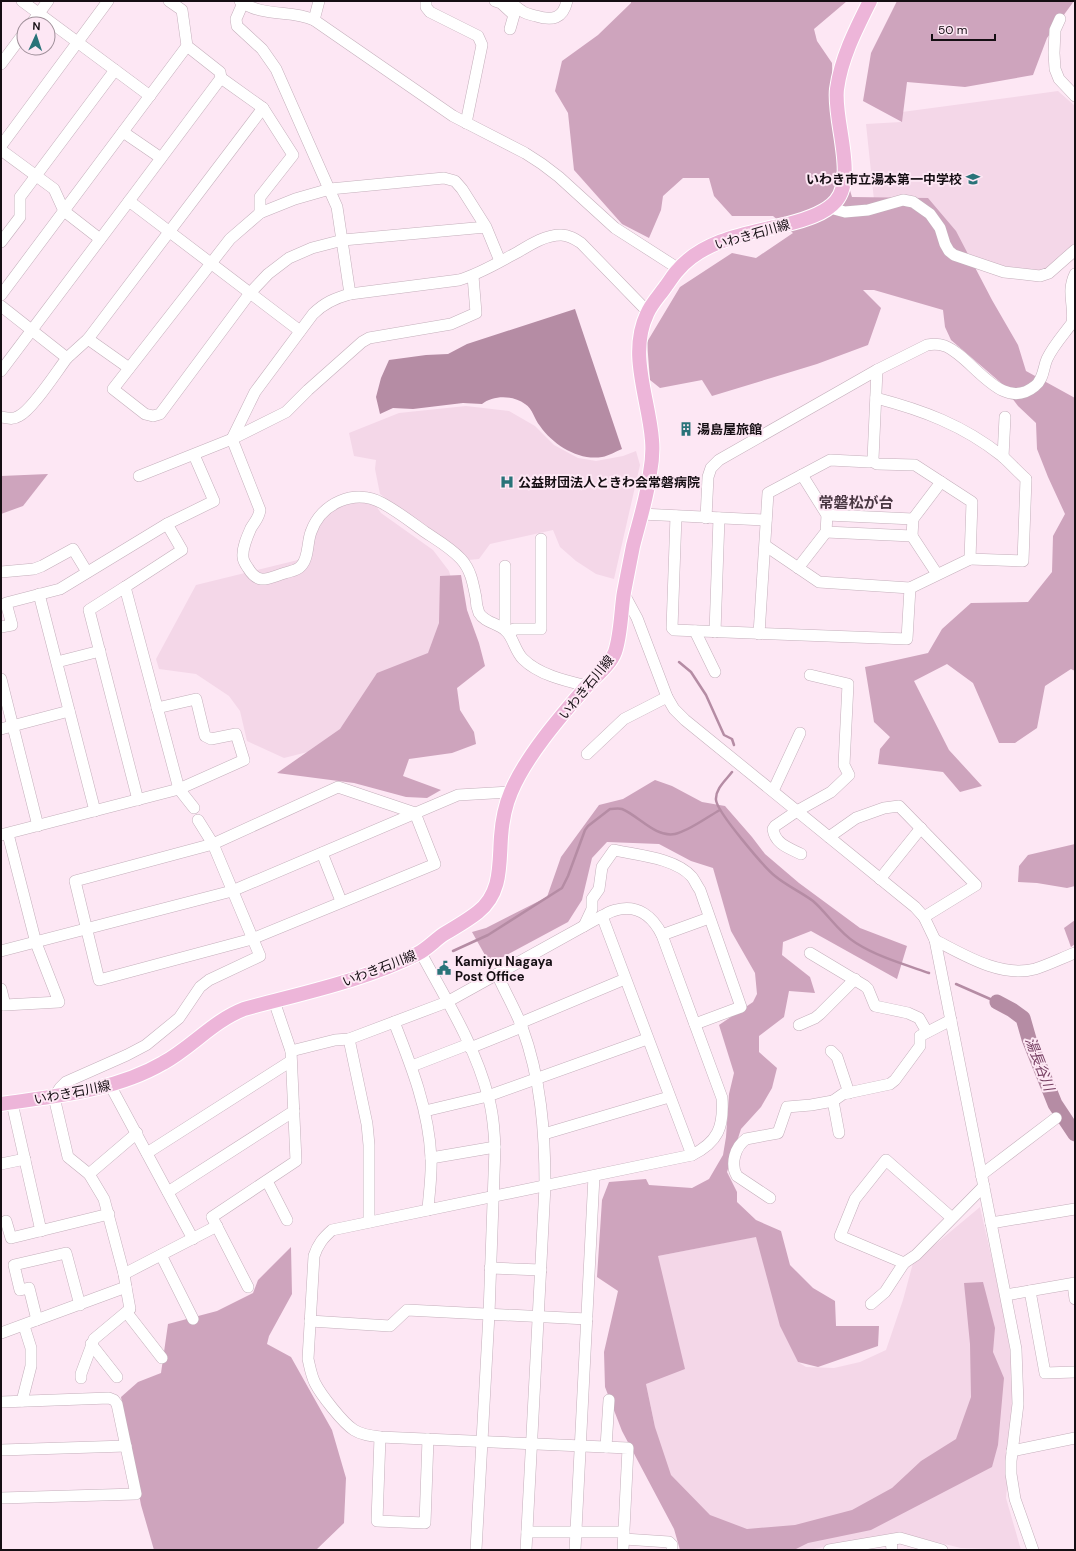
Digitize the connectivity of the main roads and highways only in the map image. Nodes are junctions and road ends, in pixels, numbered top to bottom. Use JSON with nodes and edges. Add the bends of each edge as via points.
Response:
{"nodes":[{"id":1,"x":870,"y":1,"type":"edge"},
{"id":2,"x":7,"y":1104,"type":"edge"}],
"edges":[{"from":1,"to":2,"type":"main road","name":"いわき石川線","via":[[845,59],[838,84],[837,106],[844,168],[842,189],[838,199],[830,208],[816,215],[738,236],[700,251],[679,269],[648,312],[642,326],[639,355],[653,454],[624,594],[615,653],[530,756],[510,792],[503,822],[498,880],[487,903],[479,912],[421,952],[352,980],[230,1014],[164,1063],[145,1072],[110,1085]]}]}
